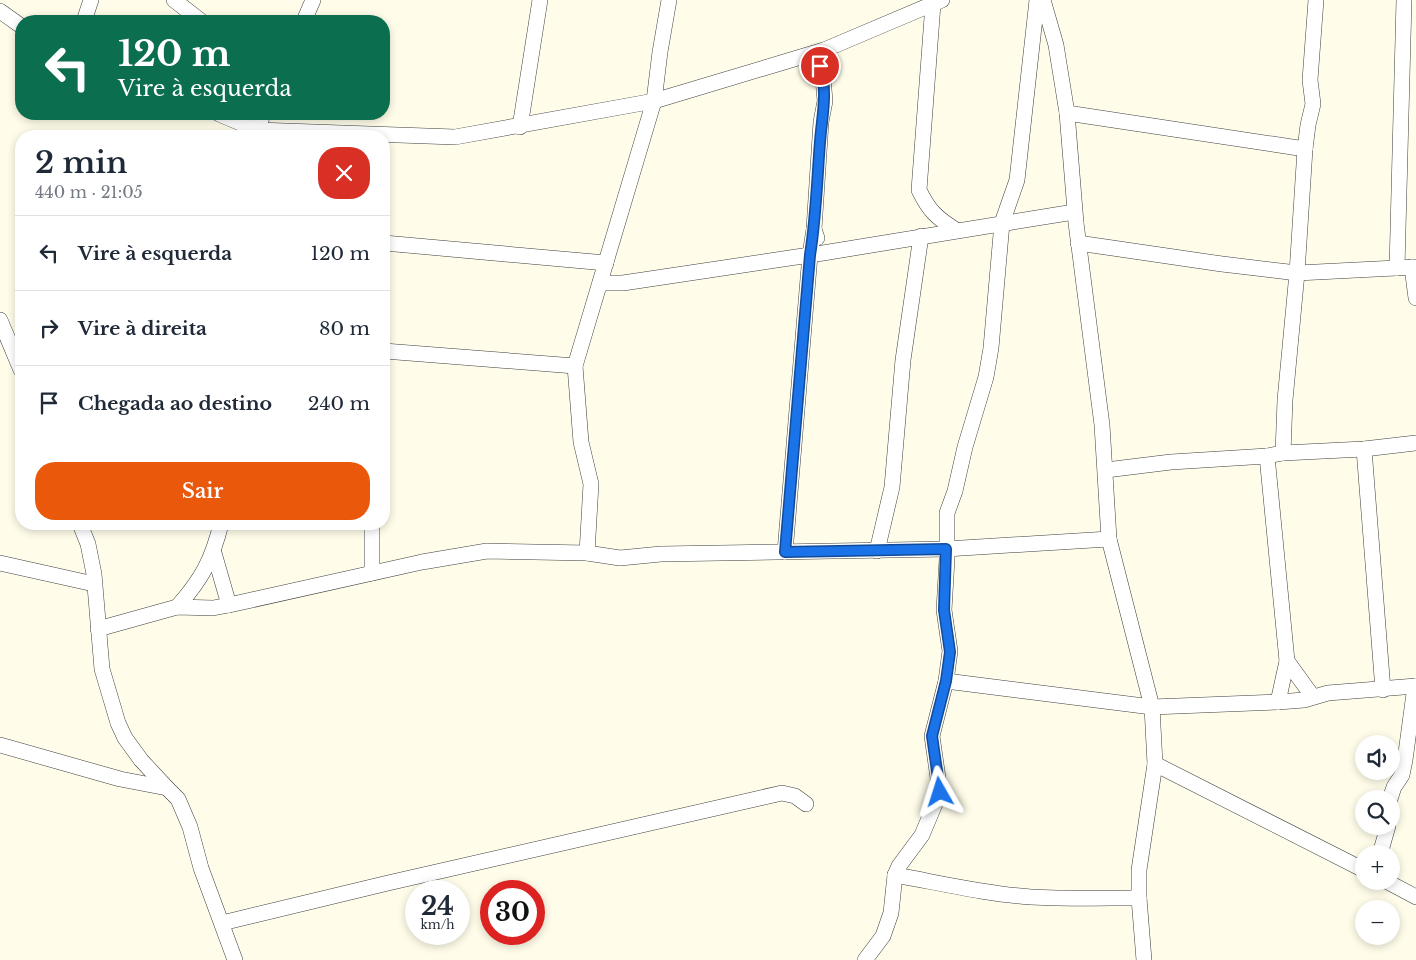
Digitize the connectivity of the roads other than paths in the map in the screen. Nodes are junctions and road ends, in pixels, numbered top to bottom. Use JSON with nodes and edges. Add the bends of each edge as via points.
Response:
{"nodes":[{"id":1,"x":91,"y":0,"type":"edge"},
{"id":2,"x":174,"y":0,"type":"edge"},
{"id":3,"x":313,"y":0,"type":"edge"},
{"id":4,"x":540,"y":0,"type":"edge"},
{"id":5,"x":669,"y":0,"type":"edge"},
{"id":6,"x":1037,"y":0,"type":"edge"},
{"id":7,"x":1044,"y":0,"type":"edge"},
{"id":8,"x":1316,"y":0,"type":"edge"},
{"id":9,"x":1404,"y":0,"type":"edge"},
{"id":10,"x":938,"y":2,"type":"edge"},
{"id":11,"x":0,"y":11,"type":"edge"},
{"id":12,"x":86,"y":15,"type":"edge"},
{"id":13,"x":193,"y":15,"type":"edge"},
{"id":14,"x":307,"y":15,"type":"edge"},
{"id":15,"x":15,"y":22,"type":"edge"},
{"id":16,"x":816,"y":53,"type":"junction"},
{"id":17,"x":654,"y":101,"type":"junction"},
{"id":18,"x":1067,"y":113,"type":"junction"},
{"id":19,"x":231,"y":120,"type":"edge"},
{"id":20,"x":520,"y":127,"type":"junction"},
{"id":21,"x":251,"y":130,"type":"edge"},
{"id":22,"x":390,"y":136,"type":"edge"},
{"id":23,"x":1305,"y":149,"type":"junction"},
{"id":24,"x":1074,"y":212,"type":"junction"},
{"id":25,"x":1002,"y":223,"type":"junction"},
{"id":26,"x":956,"y":230,"type":"junction"},
{"id":27,"x":921,"y":236,"type":"junction"},
{"id":28,"x":390,"y":244,"type":"edge"},
{"id":29,"x":1078,"y":244,"type":"junction"},
{"id":30,"x":816,"y":254,"type":"junction"},
{"id":31,"x":606,"y":263,"type":"junction"},
{"id":32,"x":1408,"y":267,"type":"edge"},
{"id":33,"x":1297,"y":273,"type":"junction"},
{"id":34,"x":600,"y":283,"type":"junction"},
{"id":35,"x":1416,"y":298,"type":"edge"},
{"id":36,"x":0,"y":320,"type":"edge"},
{"id":37,"x":390,"y":351,"type":"edge"},
{"id":38,"x":15,"y":356,"type":"edge"},
{"id":39,"x":575,"y":366,"type":"junction"},
{"id":40,"x":1416,"y":443,"type":"edge"},
{"id":41,"x":1364,"y":449,"type":"junction"},
{"id":42,"x":1282,"y":453,"type":"junction"},
{"id":43,"x":1267,"y":456,"type":"junction"},
{"id":44,"x":1106,"y":470,"type":"junction"},
{"id":45,"x":82,"y":530,"type":"edge"},
{"id":46,"x":220,"y":530,"type":"edge"},
{"id":47,"x":372,"y":530,"type":"edge"},
{"id":48,"x":1109,"y":539,"type":"junction"},
{"id":49,"x":946,"y":549,"type":"junction"},
{"id":50,"x":877,"y":550,"type":"junction"},
{"id":51,"x":785,"y":552,"type":"junction"},
{"id":52,"x":214,"y":553,"type":"junction"},
{"id":53,"x":587,"y":553,"type":"junction"},
{"id":54,"x":0,"y":563,"type":"edge"},
{"id":55,"x":372,"y":573,"type":"junction"},
{"id":56,"x":94,"y":584,"type":"junction"},
{"id":57,"x":229,"y":605,"type":"junction"},
{"id":58,"x":178,"y":607,"type":"junction"},
{"id":59,"x":98,"y":629,"type":"junction"},
{"id":60,"x":1287,"y":661,"type":"junction"},
{"id":61,"x":946,"y":681,"type":"junction"},
{"id":62,"x":1415,"y":686,"type":"edge"},
{"id":63,"x":1383,"y":690,"type":"junction"},
{"id":64,"x":1313,"y":697,"type":"junction"},
{"id":65,"x":1278,"y":702,"type":"junction"},
{"id":66,"x":1152,"y":707,"type":"junction"},
{"id":67,"x":0,"y":745,"type":"edge"},
{"id":68,"x":1155,"y":764,"type":"junction"},
{"id":69,"x":167,"y":788,"type":"junction"},
{"id":70,"x":1393,"y":790,"type":"edge"},
{"id":71,"x":806,"y":804,"type":"dead end"},
{"id":72,"x":1355,"y":865,"type":"edge"},
{"id":73,"x":895,"y":875,"type":"junction"},
{"id":74,"x":1400,"y":888,"type":"edge"},
{"id":75,"x":1416,"y":897,"type":"edge"},
{"id":76,"x":1139,"y":898,"type":"junction"},
{"id":77,"x":222,"y":923,"type":"junction"},
{"id":78,"x":235,"y":960,"type":"edge"},
{"id":79,"x":866,"y":960,"type":"edge"},
{"id":80,"x":1144,"y":960,"type":"edge"}],
"edges":[{"from":1,"to":12,"type":"street"},
{"from":2,"to":13,"type":"street"},
{"from":3,"to":14,"type":"street"},
{"from":4,"to":20,"type":"street"},
{"from":5,"to":17,"type":"street"},
{"from":6,"to":25,"type":"street","via":[[1017,180]]},
{"from":7,"to":18,"type":"street","via":[[1056,45]]},
{"from":8,"to":23,"type":"street","via":[[1310,80],[1313,104]]},
{"from":9,"to":32,"type":"street"},
{"from":10,"to":16,"type":"street"},
{"from":10,"to":26,"type":"street","via":[[919,190],[932,213]]},
{"from":11,"to":15,"type":"street"},
{"from":16,"to":17,"type":"street"},
{"from":16,"to":30,"type":"street","via":[[825,101],[814,229]]},
{"from":17,"to":20,"type":"street"},
{"from":17,"to":31,"type":"street"},
{"from":18,"to":23,"type":"street"},
{"from":18,"to":24,"type":"street"},
{"from":19,"to":21,"type":"street"},
{"from":20,"to":22,"type":"street","via":[[455,138]]},
{"from":23,"to":33,"type":"street"},
{"from":24,"to":25,"type":"street"},
{"from":24,"to":29,"type":"street"},
{"from":25,"to":26,"type":"street"},
{"from":25,"to":49,"type":"street","via":[[986,377],[947,513]]},
{"from":26,"to":27,"type":"street"},
{"from":27,"to":30,"type":"street"},
{"from":27,"to":50,"type":"street","via":[[903,360],[892,487]]},
{"from":28,"to":31,"type":"street"},
{"from":29,"to":33,"type":"street"},
{"from":29,"to":44,"type":"street"},
{"from":30,"to":34,"type":"street","via":[[622,283]]},
{"from":30,"to":51,"type":"street"},
{"from":31,"to":34,"type":"street"},
{"from":32,"to":33,"type":"street"},
{"from":32,"to":35,"type":"street"},
{"from":33,"to":42,"type":"street"},
{"from":34,"to":39,"type":"street"},
{"from":36,"to":38,"type":"street"},
{"from":37,"to":39,"type":"street"},
{"from":39,"to":53,"type":"street","via":[[582,442],[591,484]]},
{"from":40,"to":41,"type":"street"},
{"from":41,"to":42,"type":"street"},
{"from":41,"to":63,"type":"street"},
{"from":42,"to":43,"type":"street"},
{"from":43,"to":44,"type":"street"},
{"from":43,"to":60,"type":"street"},
{"from":44,"to":48,"type":"street"},
{"from":45,"to":56,"type":"street","via":[[88,544]]},
{"from":46,"to":52,"type":"street"},
{"from":47,"to":55,"type":"street"},
{"from":48,"to":49,"type":"street"},
{"from":48,"to":66,"type":"street"},
{"from":49,"to":50,"type":"street"},
{"from":49,"to":61,"type":"street","via":[[944,610],[950,652]]},
{"from":50,"to":51,"type":"street"},
{"from":51,"to":53,"type":"street","via":[[661,554],[620,558]]},
{"from":52,"to":57,"type":"street"},
{"from":52,"to":58,"type":"street"},
{"from":53,"to":55,"type":"street","via":[[487,551]]},
{"from":54,"to":56,"type":"street"},
{"from":55,"to":57,"type":"street"},
{"from":56,"to":59,"type":"street"},
{"from":57,"to":58,"type":"street"},
{"from":58,"to":59,"type":"street"},
{"from":59,"to":69,"type":"street","via":[[102,669],[118,723],[130,745]]},
{"from":60,"to":64,"type":"street"},
{"from":60,"to":65,"type":"street"},
{"from":61,"to":66,"type":"street"},
{"from":61,"to":73,"type":"street","via":[[932,736],[940,792],[922,835]]},
{"from":62,"to":63,"type":"street"},
{"from":62,"to":70,"type":"street","via":[[1402,775]]},
{"from":63,"to":64,"type":"street"},
{"from":64,"to":65,"type":"street"},
{"from":65,"to":66,"type":"street"},
{"from":66,"to":68,"type":"street"},
{"from":67,"to":69,"type":"street"},
{"from":68,"to":72,"type":"street"},
{"from":68,"to":76,"type":"street","via":[[1139,870]]},
{"from":69,"to":77,"type":"street","via":[[178,799],[190,827],[201,868]]},
{"from":71,"to":77,"type":"street","via":[[795,796],[782,793]]},
{"from":73,"to":76,"type":"street","via":[[1030,897]]},
{"from":73,"to":79,"type":"street","via":[[883,936]]},
{"from":74,"to":75,"type":"street"},
{"from":76,"to":80,"type":"street"},
{"from":77,"to":78,"type":"street"}]}
